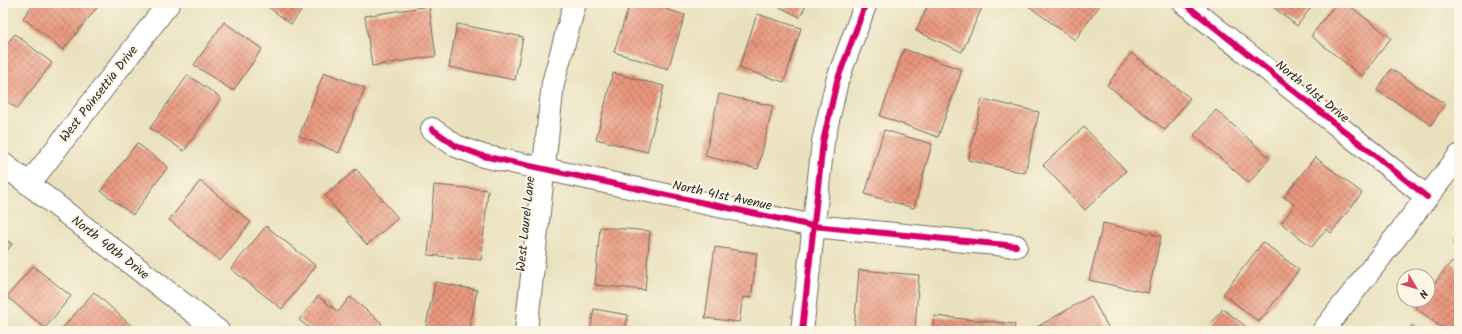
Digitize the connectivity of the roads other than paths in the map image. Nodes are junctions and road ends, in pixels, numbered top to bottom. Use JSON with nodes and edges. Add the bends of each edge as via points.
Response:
{"nodes":[{"id":1,"x":169,"y":3,"type":"edge"},
{"id":2,"x":575,"y":3,"type":"edge"},
{"id":3,"x":866,"y":3,"type":"edge"},
{"id":4,"x":1184,"y":3,"type":"edge"},
{"id":5,"x":432,"y":129,"type":"dead end"},
{"id":6,"x":1459,"y":156,"type":"edge"},
{"id":7,"x":3,"y":164,"type":"edge"},
{"id":8,"x":543,"y":170,"type":"junction"},
{"id":9,"x":29,"y":184,"type":"junction"},
{"id":10,"x":1427,"y":197,"type":"junction"},
{"id":11,"x":813,"y":226,"type":"junction"},
{"id":12,"x":1016,"y":246,"type":"dead end"},
{"id":13,"x":218,"y":331,"type":"edge"},
{"id":14,"x":526,"y":331,"type":"edge"},
{"id":15,"x":802,"y":331,"type":"edge"},
{"id":16,"x":1323,"y":331,"type":"edge"}],
"edges":[{"from":1,"to":9,"type":"street","name":"West Poinsettia Drive"},
{"from":2,"to":8,"type":"street","name":"West Laurel Lane","via":[[553,83]]},
{"from":3,"to":11,"type":"street","via":[[847,52],[829,111]]},
{"from":4,"to":10,"type":"street","name":"North 41st Drive"},
{"from":5,"to":8,"type":"street","name":"North 41st Avenue","via":[[456,146],[470,152]]},
{"from":6,"to":10,"type":"street"},
{"from":7,"to":9,"type":"street","name":"North 40th Drive"},
{"from":8,"to":11,"type":"street","name":"North 41st Avenue"},
{"from":8,"to":14,"type":"street","name":"West Laurel Lane"},
{"from":9,"to":13,"type":"street","name":"North 40th Drive"},
{"from":10,"to":16,"type":"street"},
{"from":11,"to":12,"type":"street","name":"North 41st Avenue"},
{"from":11,"to":15,"type":"street"}]}
